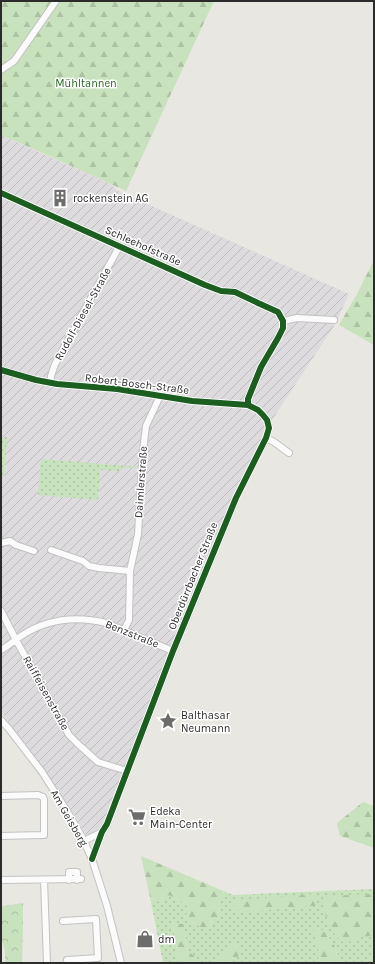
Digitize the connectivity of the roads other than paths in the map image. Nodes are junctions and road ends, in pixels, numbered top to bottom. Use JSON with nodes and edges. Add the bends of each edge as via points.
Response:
{"nodes":[{"id":1,"x":56,"y":1,"type":"edge"},
{"id":2,"x":1,"y":70,"type":"edge"},
{"id":3,"x":1,"y":193,"type":"edge"},
{"id":4,"x":119,"y":247,"type":"junction"},
{"id":5,"x":334,"y":320,"type":"dead end"},
{"id":6,"x":283,"y":321,"type":"junction"},
{"id":7,"x":1,"y":370,"type":"edge"},
{"id":8,"x":50,"y":383,"type":"junction"},
{"id":9,"x":160,"y":396,"type":"junction"},
{"id":10,"x":248,"y":405,"type":"junction"},
{"id":11,"x":266,"y":438,"type":"junction"},
{"id":12,"x":289,"y":453,"type":"dead end"},
{"id":13,"x":1,"y":543,"type":"edge"},
{"id":14,"x":51,"y":550,"type":"dead end"},
{"id":15,"x":34,"y":551,"type":"dead end"},
{"id":16,"x":130,"y":571,"type":"junction"},
{"id":17,"x":1,"y":611,"type":"edge"},
{"id":18,"x":124,"y":630,"type":"junction"},
{"id":19,"x":16,"y":640,"type":"junction"},
{"id":20,"x":1,"y":650,"type":"edge"},
{"id":21,"x":173,"y":651,"type":"junction"},
{"id":22,"x":1,"y":716,"type":"edge"},
{"id":23,"x":1,"y":720,"type":"edge"},
{"id":24,"x":9,"y":729,"type":"junction"},
{"id":25,"x":127,"y":771,"type":"junction"},
{"id":26,"x":1,"y":796,"type":"edge"},
{"id":27,"x":101,"y":834,"type":"junction"},
{"id":28,"x":1,"y":836,"type":"edge"},
{"id":29,"x":85,"y":844,"type":"junction"},
{"id":30,"x":92,"y":859,"type":"junction"},
{"id":31,"x":1,"y":880,"type":"edge"},
{"id":32,"x":44,"y":880,"type":"junction"},
{"id":33,"x":79,"y":880,"type":"dead end"},
{"id":34,"x":63,"y":921,"type":"dead end"},
{"id":35,"x":67,"y":960,"type":"dead end"},
{"id":36,"x":47,"y":963,"type":"edge"},
{"id":37,"x":121,"y":963,"type":"edge"}],
"edges":[{"from":1,"to":2,"type":"street","via":[[14,61]]},
{"from":3,"to":4,"type":"street","name":"Schleehofstraße"},
{"from":4,"to":6,"type":"street","name":"Schleehofstraße","via":[[205,285],[221,291],[235,292],[278,312]]},
{"from":4,"to":8,"type":"street","name":"Rudolf-Diesel-Straße","via":[[55,364]]},
{"from":5,"to":6,"type":"street","via":[[297,318]]},
{"from":6,"to":10,"type":"street","via":[[281,333],[261,367]]},
{"from":7,"to":8,"type":"street","name":"Robert-Bosch-Straße"},
{"from":8,"to":9,"type":"street","name":"Robert-Bosch-Straße"},
{"from":9,"to":10,"type":"street","name":"Robert-Bosch-Straße"},
{"from":9,"to":16,"type":"street","name":"Daimlerstraße","via":[[146,426],[138,534]]},
{"from":10,"to":11,"type":"street","name":"Oberdürrbacher Straße","via":[[258,410],[267,420],[269,428]]},
{"from":11,"to":12,"type":"street"},
{"from":11,"to":21,"type":"street","name":"Oberdürrbacher Straße","via":[[236,498]]},
{"from":13,"to":15,"type":"street","via":[[10,541]]},
{"from":14,"to":16,"type":"street","via":[[89,566]]},
{"from":16,"to":18,"type":"street","name":"Daimlerstraße","via":[[128,620]]},
{"from":17,"to":19,"type":"street","name":"Raiffeisenstraße"},
{"from":18,"to":19,"type":"street","name":"Benzstraße","via":[[98,621],[72,619],[49,623]]},
{"from":18,"to":21,"type":"street","name":"Benzstraße"},
{"from":19,"to":20,"type":"street","name":"Benzstraße"},
{"from":19,"to":25,"type":"street","name":"Raiffeisenstraße","via":[[69,735],[98,762]]},
{"from":21,"to":25,"type":"street","name":"Oberdürrbacher Straße"},
{"from":22,"to":24,"type":"street","name":"Am Geisberg"},
{"from":23,"to":24,"type":"street","name":"Am Geisberg"},
{"from":24,"to":29,"type":"street","name":"Am Geisberg","via":[[42,772]]},
{"from":25,"to":27,"type":"street","name":"Oberdürrbacher Straße"},
{"from":26,"to":28,"type":"street","via":[[43,797],[44,835]]},
{"from":27,"to":29,"type":"street"},
{"from":27,"to":30,"type":"street","name":"Oberdürrbacher Straße"},
{"from":29,"to":30,"type":"street","name":"Am Geisberg"},
{"from":30,"to":37,"type":"street","name":"Am Geisberg"},
{"from":31,"to":32,"type":"street"},
{"from":32,"to":33,"type":"street"},
{"from":32,"to":36,"type":"street"},
{"from":34,"to":35,"type":"street","via":[[96,919],[98,958]]}]}
